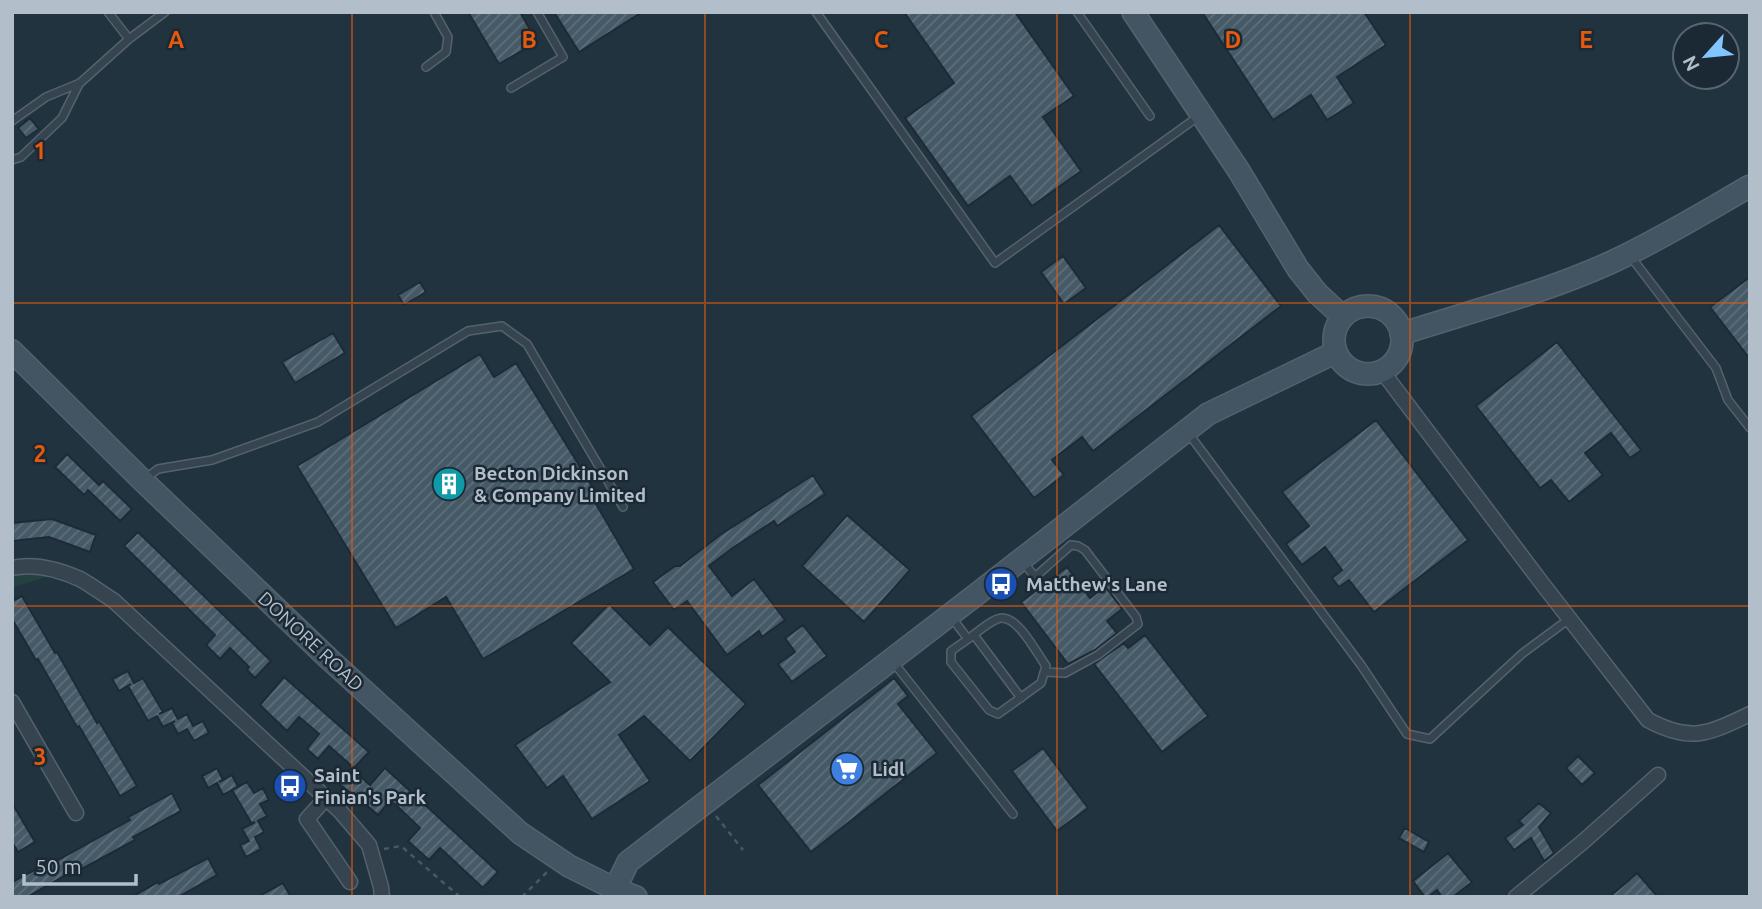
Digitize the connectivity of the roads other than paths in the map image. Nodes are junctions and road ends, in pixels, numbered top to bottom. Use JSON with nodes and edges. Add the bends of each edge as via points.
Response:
{"nodes":[{"id":1,"x":108,"y":12,"type":"edge"},
{"id":2,"x":164,"y":12,"type":"edge"},
{"id":3,"x":434,"y":12,"type":"edge"},
{"id":4,"x":537,"y":12,"type":"edge"},
{"id":5,"x":817,"y":12,"type":"edge"},
{"id":6,"x":1077,"y":12,"type":"edge"},
{"id":7,"x":1133,"y":12,"type":"edge"},
{"id":8,"x":129,"y":39,"type":"junction"},
{"id":9,"x":426,"y":67,"type":"dead end"},
{"id":10,"x":80,"y":83,"type":"junction"},
{"id":11,"x":511,"y":88,"type":"dead end"},
{"id":12,"x":1201,"y":115,"type":"junction"},
{"id":13,"x":1150,"y":116,"type":"dead end"},
{"id":14,"x":12,"y":121,"type":"edge"},
{"id":15,"x":12,"y":160,"type":"edge"},
{"id":16,"x":1750,"y":186,"type":"edge"},
{"id":17,"x":1628,"y":254,"type":"junction"},
{"id":18,"x":1343,"y":317,"type":"junction"},
{"id":19,"x":1401,"y":334,"type":"junction"},
{"id":20,"x":1336,"y":352,"type":"junction"},
{"id":21,"x":14,"y":357,"type":"edge"},
{"id":22,"x":1382,"y":371,"type":"junction"},
{"id":23,"x":1750,"y":428,"type":"edge"},
{"id":24,"x":1186,"y":431,"type":"junction"},
{"id":25,"x":143,"y":481,"type":"junction"},
{"id":26,"x":623,"y":507,"type":"dead end"},
{"id":27,"x":1021,"y":559,"type":"junction"},
{"id":28,"x":12,"y":568,"type":"edge"},
{"id":29,"x":950,"y":615,"type":"junction"},
{"id":30,"x":1569,"y":619,"type":"junction"},
{"id":31,"x":971,"y":637,"type":"junction"},
{"id":32,"x":891,"y":660,"type":"junction"},
{"id":33,"x":1045,"y":672,"type":"junction"},
{"id":34,"x":1021,"y":698,"type":"junction"},
{"id":35,"x":12,"y":702,"type":"edge"},
{"id":36,"x":1750,"y":714,"type":"edge"},
{"id":37,"x":1658,"y":775,"type":"dead end"},
{"id":38,"x":326,"y":798,"type":"junction"},
{"id":39,"x":76,"y":813,"type":"dead end"},
{"id":40,"x":1013,"y":814,"type":"dead end"},
{"id":41,"x":350,"y":882,"type":"dead end"},
{"id":42,"x":615,"y":889,"type":"junction"},
{"id":43,"x":382,"y":897,"type":"edge"},
{"id":44,"x":636,"y":897,"type":"edge"},
{"id":45,"x":1517,"y":897,"type":"edge"}],
"edges":[{"from":1,"to":8,"type":"lane"},
{"from":2,"to":8,"type":"lane"},
{"from":3,"to":9,"type":"lane","via":[[448,37],[446,52]]},
{"from":4,"to":11,"type":"lane","via":[[563,57]]},
{"from":5,"to":12,"type":"lane","via":[[995,263]]},
{"from":6,"to":13,"type":"lane"},
{"from":7,"to":12,"type":"street"},
{"from":8,"to":10,"type":"lane"},
{"from":10,"to":14,"type":"lane","via":[[46,97]]},
{"from":10,"to":15,"type":"lane","via":[[62,118]]},
{"from":12,"to":18,"type":"street","via":[[1298,269]]},
{"from":16,"to":17,"type":"street"},
{"from":17,"to":19,"type":"street","via":[[1561,283]]},
{"from":17,"to":23,"type":"lane","via":[[1716,368],[1728,400]]},
{"from":18,"to":19,"type":"street","via":[[1368,306],[1381,309],[1395,320]]},
{"from":18,"to":20,"type":"street","via":[[1334,338]]},
{"from":19,"to":22,"type":"street","via":[[1399,354]]},
{"from":20,"to":22,"type":"street","via":[[1353,371]]},
{"from":20,"to":24,"type":"street","via":[[1208,414]]},
{"from":21,"to":25,"type":"street","name":"DONORE ROAD"},
{"from":22,"to":30,"type":"street"},
{"from":24,"to":27,"type":"street"},
{"from":24,"to":30,"type":"lane","via":[[1407,734],[1430,739],[1523,653]]},
{"from":25,"to":26,"type":"lane","via":[[158,469],[212,460],[318,422],[468,331],[502,326],[527,344]]},
{"from":25,"to":42,"type":"street","name":"DONORE ROAD","via":[[520,833]]},
{"from":27,"to":29,"type":"street"},
{"from":27,"to":33,"type":"lane","via":[[1035,577],[1071,545],[1078,545],[1138,624],[1065,673]]},
{"from":28,"to":38,"type":"street","via":[[47,568],[80,579],[114,601]]},
{"from":29,"to":31,"type":"lane"},
{"from":29,"to":32,"type":"street"},
{"from":30,"to":36,"type":"street","via":[[1648,720],[1683,734],[1706,733]]},
{"from":31,"to":33,"type":"lane","via":[[995,620],[1015,622],[1046,666]]},
{"from":31,"to":34,"type":"lane"},
{"from":31,"to":34,"type":"lane","via":[[951,651],[951,662],[989,710],[998,714]]},
{"from":32,"to":40,"type":"lane"},
{"from":32,"to":42,"type":"street","via":[[628,862]]},
{"from":33,"to":34,"type":"lane","via":[[1041,683]]},
{"from":35,"to":39,"type":"street"},
{"from":37,"to":45,"type":"street"},
{"from":38,"to":41,"type":"street","via":[[307,819]]},
{"from":38,"to":43,"type":"street","via":[[369,845]]},
{"from":42,"to":44,"type":"street","name":"DONORE ROAD"}]}
